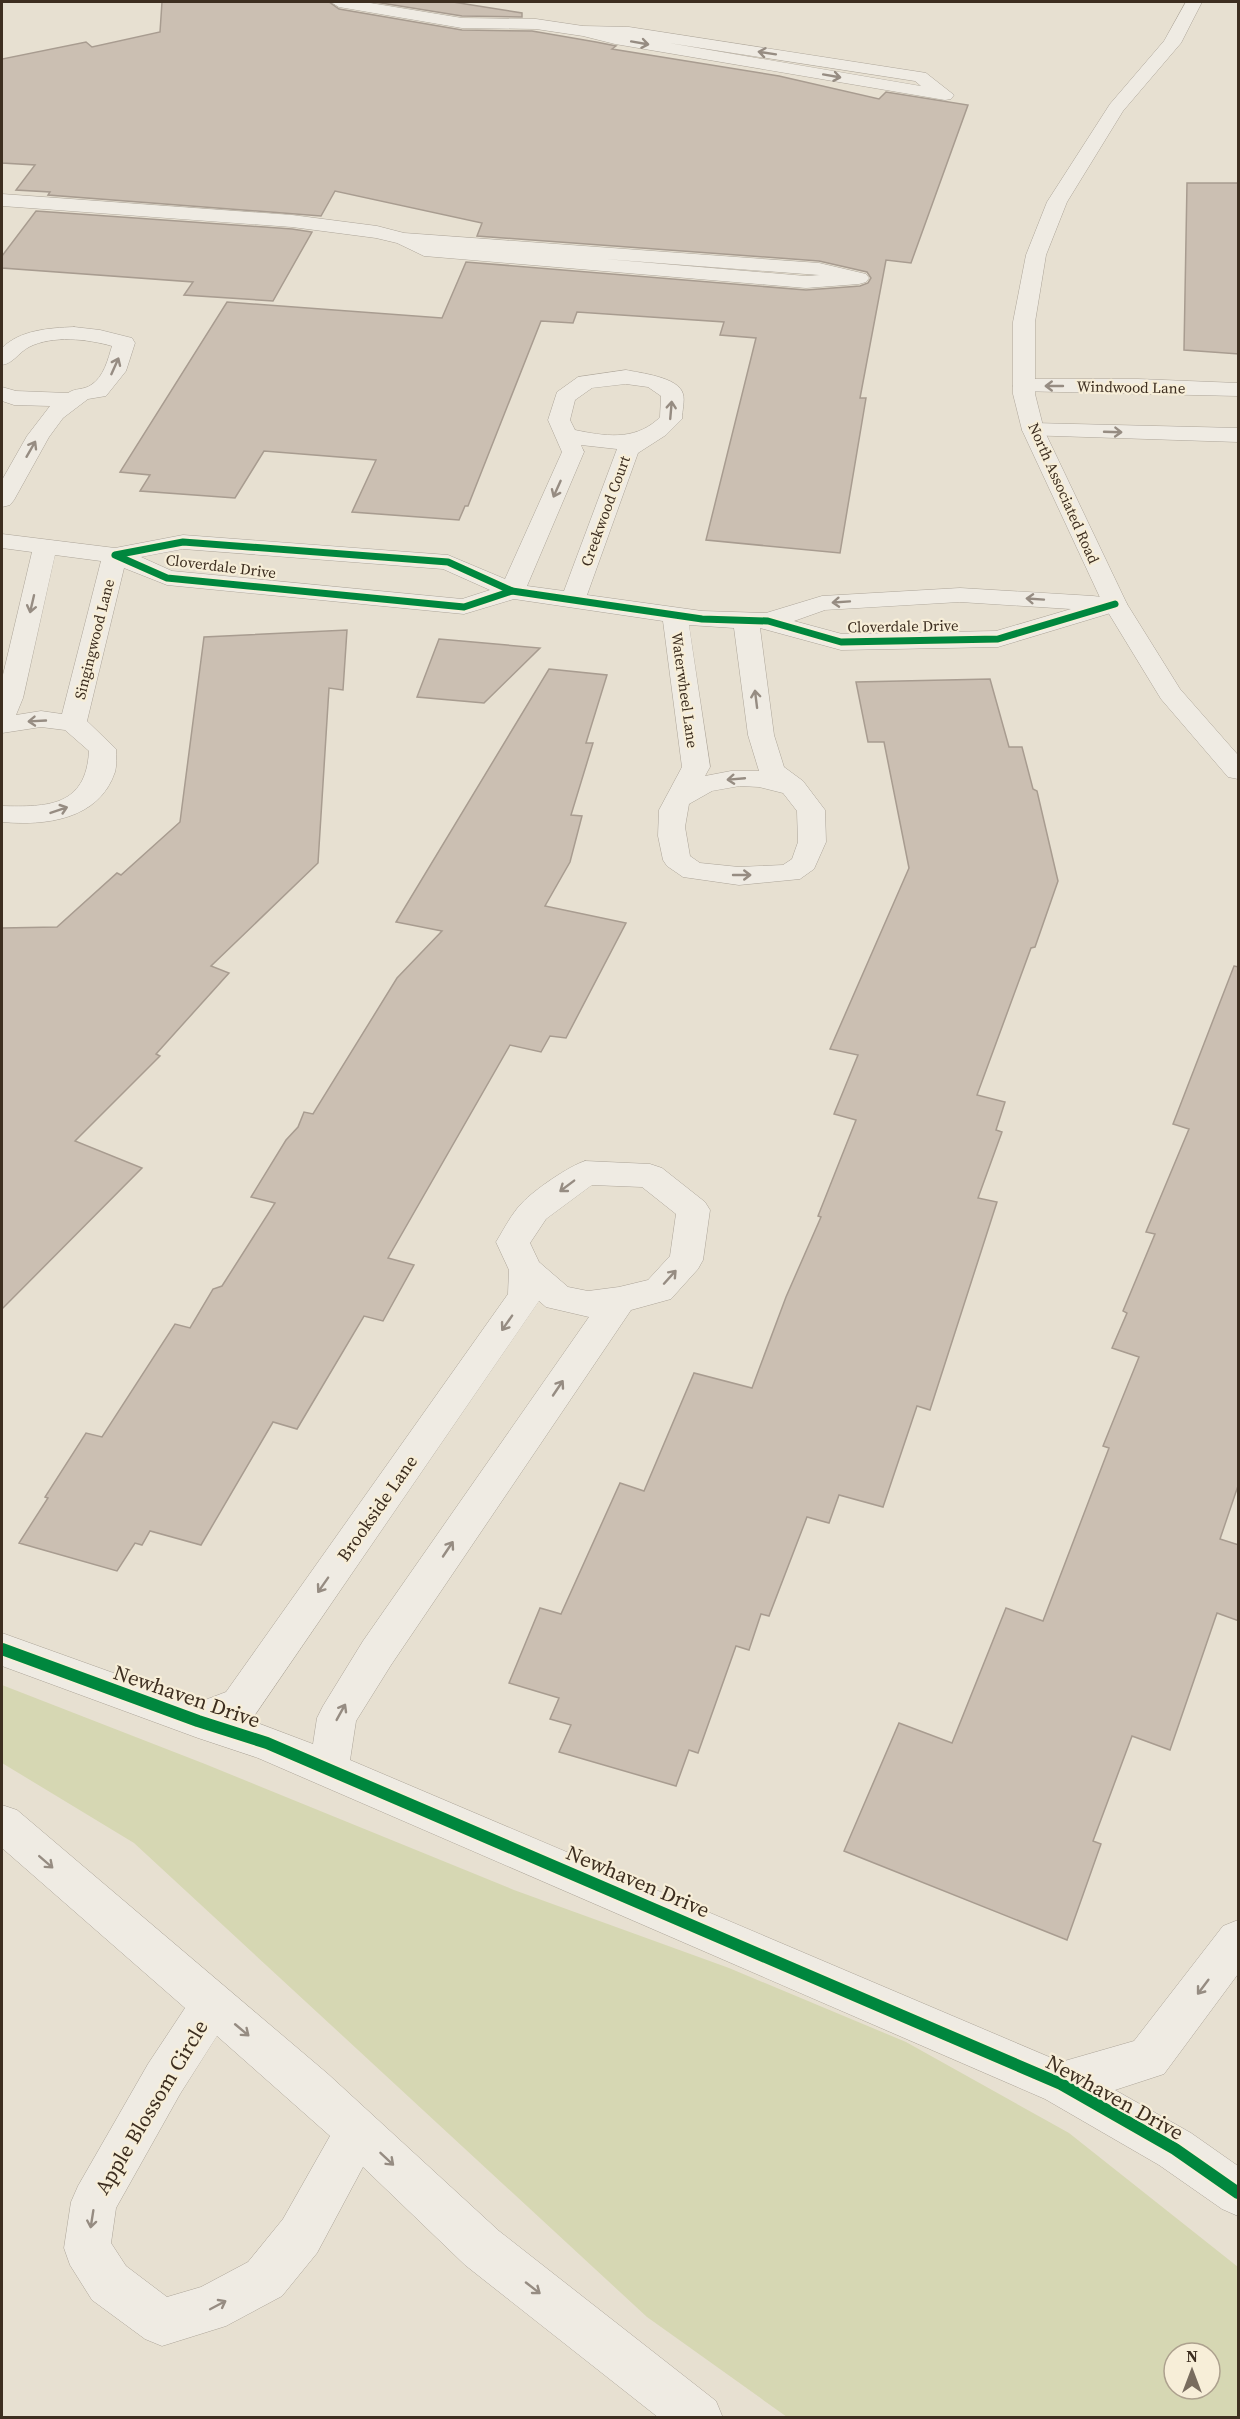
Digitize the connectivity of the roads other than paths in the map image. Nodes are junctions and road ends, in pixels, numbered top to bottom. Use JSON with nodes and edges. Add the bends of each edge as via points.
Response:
{"nodes":[{"id":1,"x":339,"y":2,"type":"edge"},
{"id":2,"x":1194,"y":2,"type":"edge"},
{"id":3,"x":583,"y":31,"type":"junction"},
{"id":4,"x":2,"y":200,"type":"edge"},
{"id":5,"x":404,"y":239,"type":"junction"},
{"id":6,"x":2,"y":359,"type":"edge"},
{"id":7,"x":1024,"y":386,"type":"junction"},
{"id":8,"x":1239,"y":390,"type":"edge"},
{"id":9,"x":73,"y":400,"type":"junction"},
{"id":10,"x":6,"y":403,"type":"edge"},
{"id":11,"x":1033,"y":430,"type":"junction"},
{"id":12,"x":566,"y":435,"type":"junction"},
{"id":13,"x":652,"y":435,"type":"junction"},
{"id":14,"x":1239,"y":435,"type":"edge"},
{"id":15,"x":2,"y":500,"type":"edge"},
{"id":16,"x":2,"y":541,"type":"edge"},
{"id":17,"x":45,"y":547,"type":"junction"},
{"id":18,"x":116,"y":555,"type":"junction"},
{"id":19,"x":512,"y":591,"type":"junction"},
{"id":20,"x":573,"y":599,"type":"junction"},
{"id":21,"x":1114,"y":604,"type":"junction"},
{"id":22,"x":675,"y":615,"type":"junction"},
{"id":23,"x":757,"y":621,"type":"junction"},
{"id":24,"x":2,"y":716,"type":"edge"},
{"id":25,"x":74,"y":723,"type":"junction"},
{"id":26,"x":2,"y":725,"type":"edge"},
{"id":27,"x":1239,"y":771,"type":"edge"},
{"id":28,"x":794,"y":787,"type":"junction"},
{"id":29,"x":680,"y":797,"type":"junction"},
{"id":30,"x":2,"y":814,"type":"edge"},
{"id":31,"x":526,"y":1270,"type":"junction"},
{"id":32,"x":619,"y":1300,"type":"junction"},
{"id":33,"x":2,"y":1649,"type":"edge"},
{"id":34,"x":198,"y":1721,"type":"junction"},
{"id":35,"x":329,"y":1768,"type":"junction"},
{"id":36,"x":2,"y":1823,"type":"edge"},
{"id":37,"x":1239,"y":1940,"type":"edge"},
{"id":38,"x":212,"y":2005,"type":"junction"},
{"id":39,"x":1061,"y":2084,"type":"junction"},
{"id":40,"x":357,"y":2132,"type":"junction"},
{"id":41,"x":1239,"y":2193,"type":"edge"},
{"id":42,"x":699,"y":2418,"type":"edge"}],
"edges":[{"from":1,"to":3,"type":"lane","via":[[462,22],[536,24]]},
{"from":2,"to":7,"type":"street","name":"North Associated Road","via":[[1172,43],[1116,108],[1056,202],[1036,255],[1024,322]]},
{"from":3,"to":3,"type":"lane","one_way":true,"via":[[627,41],[945,95],[920,77],[629,32]]},
{"from":4,"to":5,"type":"lane","via":[[292,221]]},
{"from":5,"to":5,"type":"lane","via":[[424,250],[806,282],[859,278],[819,268]]},
{"from":9,"to":6,"type":"street","one_way":true,"via":[[98,391],[115,371],[124,343],[104,336],[44,335],[21,342]]},
{"from":8,"to":7,"type":"street","name":"Windwood Lane","one_way":true},
{"from":7,"to":11,"type":"street","name":"North Associated Road"},
{"from":9,"to":10,"type":"street"},
{"from":15,"to":9,"type":"street","one_way":true,"via":[[44,428],[55,413]]},
{"from":11,"to":14,"type":"street","one_way":true},
{"from":11,"to":21,"type":"street","name":"North Associated Road"},
{"from":12,"to":13,"type":"street","name":"Creekwood Court","via":[[620,443]]},
{"from":13,"to":12,"type":"street","name":"Creekwood Court","one_way":true,"via":[[672,419],[672,393],[655,382],[626,377],[586,382],[565,397],[559,420]]},
{"from":12,"to":19,"type":"street","name":"Creekwood Court","one_way":true,"via":[[573,452]]},
{"from":13,"to":20,"type":"street","name":"Creekwood Court","via":[[628,449]]},
{"from":16,"to":17,"type":"street","name":"Cloverdale Drive"},
{"from":17,"to":18,"type":"street","name":"Cloverdale Drive"},
{"from":17,"to":24,"type":"street","one_way":true,"via":[[10,698]]},
{"from":18,"to":19,"type":"street","name":"Cloverdale Drive","via":[[183,542],[448,562]]},
{"from":18,"to":19,"type":"street","name":"Cloverdale Drive","via":[[167,578],[452,606],[464,607]]},
{"from":18,"to":25,"type":"street","name":"Singingwood Lane"},
{"from":19,"to":20,"type":"street","name":"Cloverdale Drive"},
{"from":20,"to":22,"type":"street","name":"Cloverdale Drive"},
{"from":21,"to":23,"type":"street","name":"Cloverdale Drive","one_way":true,"via":[[960,595],[822,603]]},
{"from":21,"to":23,"type":"street","name":"Cloverdale Drive","via":[[998,639],[841,642]]},
{"from":21,"to":27,"type":"street","name":"North Associated Road","via":[[1170,693]]},
{"from":22,"to":23,"type":"street","name":"Cloverdale Drive"},
{"from":22,"to":29,"type":"street","name":"Waterwheel Lane","via":[[696,767]]},
{"from":28,"to":23,"type":"street","name":"Waterwheel Lane","one_way":true,"via":[[772,770],[761,735]]},
{"from":25,"to":26,"type":"street","name":"Singingwood Lane","one_way":true,"via":[[41,719]]},
{"from":30,"to":25,"type":"street","name":"Singingwood Lane","one_way":true,"via":[[59,813],[87,797],[102,772],[103,749]]},
{"from":28,"to":29,"type":"street","one_way":true,"via":[[749,778],[712,781]]},
{"from":29,"to":28,"type":"street","name":"Waterwheel Lane","one_way":true,"via":[[672,812],[676,860],[693,871],[739,876],[790,873],[804,863],[812,842],[811,810]]},
{"from":31,"to":32,"type":"street","via":[[558,1298],[588,1304]]},
{"from":32,"to":31,"type":"street","one_way":true,"via":[[659,1290],[686,1260],[693,1210],[650,1176],[585,1173],[534,1211],[513,1242]]},
{"from":31,"to":34,"type":"street","name":"Brookside Lane","one_way":true,"via":[[525,1296],[240,1704]]},
{"from":35,"to":32,"type":"street","one_way":true,"via":[[337,1718],[377,1653]]},
{"from":33,"to":34,"type":"street","name":"Newhaven Drive"},
{"from":34,"to":35,"type":"street","name":"Newhaven Drive"},
{"from":35,"to":39,"type":"street","name":"Newhaven Drive"},
{"from":36,"to":38,"type":"street","one_way":true},
{"from":37,"to":39,"type":"street","one_way":true,"via":[[1148,2059]]},
{"from":38,"to":40,"type":"street","one_way":true},
{"from":38,"to":40,"type":"street","name":"Apple Blossom Circle","one_way":true,"via":[[164,2079],[94,2202],[87,2248],[109,2283],[162,2322],[209,2309],[265,2279],[300,2236]]},
{"from":39,"to":41,"type":"street","name":"Newhaven Drive","via":[[1175,2149]]},
{"from":40,"to":42,"type":"street","one_way":true,"via":[[482,2248]]}]}
